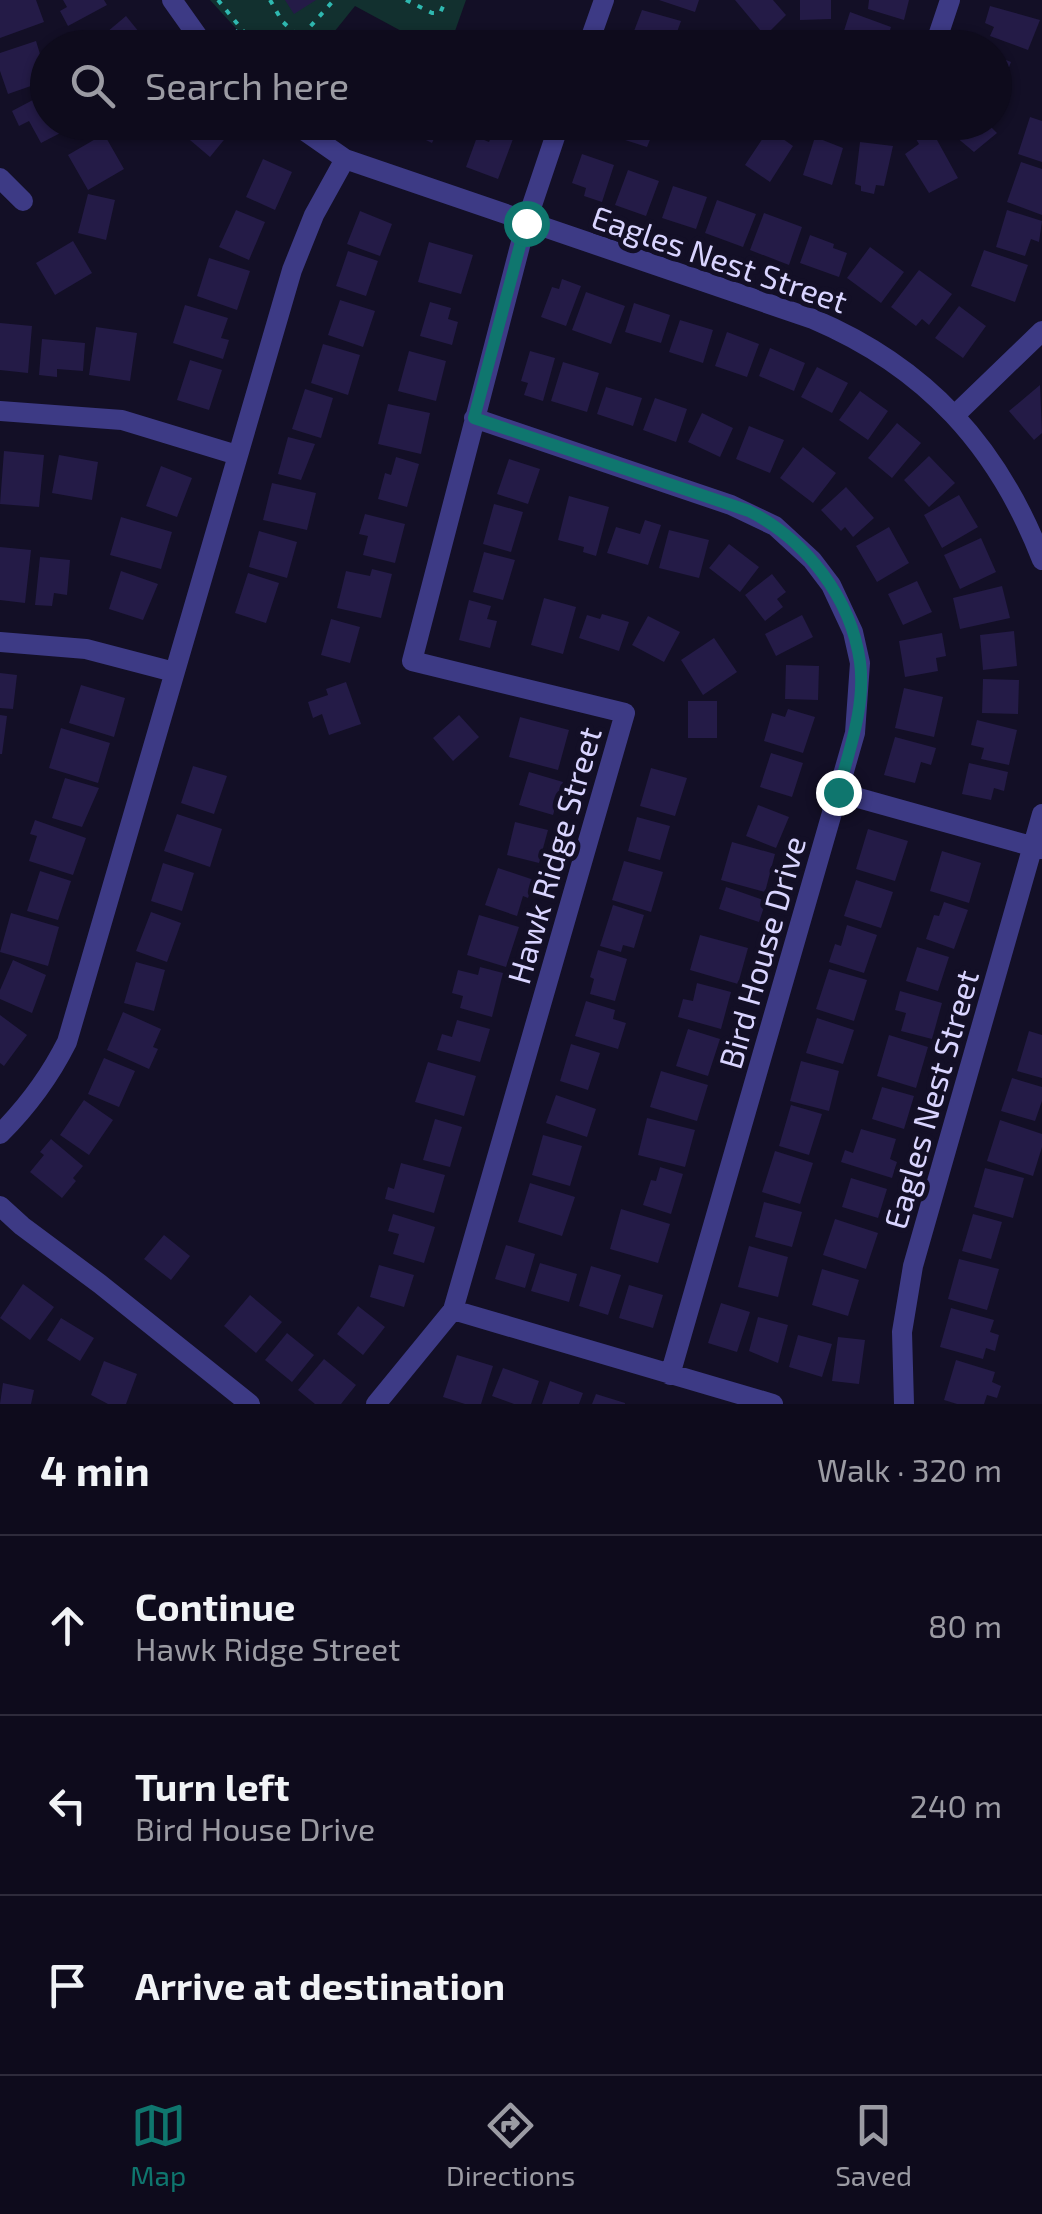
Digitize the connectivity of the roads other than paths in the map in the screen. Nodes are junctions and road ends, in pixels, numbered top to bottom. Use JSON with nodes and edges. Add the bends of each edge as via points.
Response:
{"nodes":[{"id":1,"x":172,"y":0,"type":"edge"},
{"id":2,"x":604,"y":0,"type":"edge"},
{"id":3,"x":950,"y":0,"type":"edge"},
{"id":4,"x":193,"y":30,"type":"edge"},
{"id":5,"x":593,"y":30,"type":"edge"},
{"id":6,"x":940,"y":30,"type":"edge"},
{"id":7,"x":318,"y":140,"type":"edge"},
{"id":8,"x":554,"y":140,"type":"edge"},
{"id":9,"x":345,"y":159,"type":"junction"},
{"id":10,"x":0,"y":178,"type":"edge"},
{"id":11,"x":23,"y":201,"type":"dead end"},
{"id":12,"x":526,"y":223,"type":"junction"},
{"id":13,"x":1042,"y":331,"type":"edge"},
{"id":14,"x":0,"y":411,"type":"edge"},
{"id":15,"x":955,"y":415,"type":"junction"},
{"id":16,"x":474,"y":418,"type":"junction"},
{"id":17,"x":237,"y":454,"type":"junction"},
{"id":18,"x":1042,"y":560,"type":"edge"},
{"id":19,"x":0,"y":642,"type":"edge"},
{"id":20,"x":174,"y":672,"type":"junction"},
{"id":21,"x":838,"y":792,"type":"junction"},
{"id":22,"x":1042,"y":814,"type":"edge"},
{"id":23,"x":1038,"y":848,"type":"edge"},
{"id":24,"x":0,"y":1134,"type":"edge"},
{"id":25,"x":0,"y":1206,"type":"edge"},
{"id":26,"x":453,"y":1310,"type":"junction"},
{"id":27,"x":670,"y":1375,"type":"junction"},
{"id":28,"x":250,"y":1404,"type":"edge"},
{"id":29,"x":376,"y":1404,"type":"edge"},
{"id":30,"x":772,"y":1404,"type":"edge"},
{"id":31,"x":904,"y":1404,"type":"edge"}],
"edges":[{"from":1,"to":4,"type":"street"},
{"from":2,"to":5,"type":"street"},
{"from":3,"to":6,"type":"street"},
{"from":7,"to":9,"type":"street","name":"Eagles Nest Street"},
{"from":8,"to":12,"type":"street","name":"Hawk Ridge Street"},
{"from":9,"to":12,"type":"street","name":"Eagles Nest Street"},
{"from":9,"to":17,"type":"street","via":[[292,270]]},
{"from":10,"to":11,"type":"street"},
{"from":12,"to":15,"type":"street","name":"Eagles Nest Street","via":[[838,329],[910,373]]},
{"from":12,"to":16,"type":"street","name":"Hawk Ridge Street"},
{"from":13,"to":15,"type":"street"},
{"from":14,"to":17,"type":"street","via":[[122,420]]},
{"from":15,"to":18,"type":"street","name":"Eagles Nest Street","via":[[993,462]]},
{"from":16,"to":21,"type":"street","name":"Bird House Drive","via":[[749,511],[794,542],[842,605],[860,664],[854,733]]},
{"from":16,"to":26,"type":"street","name":"Hawk Ridge Street","via":[[412,661],[624,713]]},
{"from":17,"to":20,"type":"street"},
{"from":19,"to":20,"type":"street","via":[[86,649]]},
{"from":20,"to":24,"type":"street","via":[[67,1042],[34,1098]]},
{"from":21,"to":23,"type":"street"},
{"from":21,"to":27,"type":"street","name":"Bird House Drive"},
{"from":22,"to":23,"type":"street","name":"Eagles Nest Street"},
{"from":23,"to":31,"type":"street","name":"Eagles Nest Street","via":[[913,1266],[902,1332]]},
{"from":25,"to":28,"type":"street"},
{"from":26,"to":27,"type":"street"},
{"from":26,"to":29,"type":"street","name":"Hawk Ridge Street"},
{"from":27,"to":30,"type":"street"}]}
